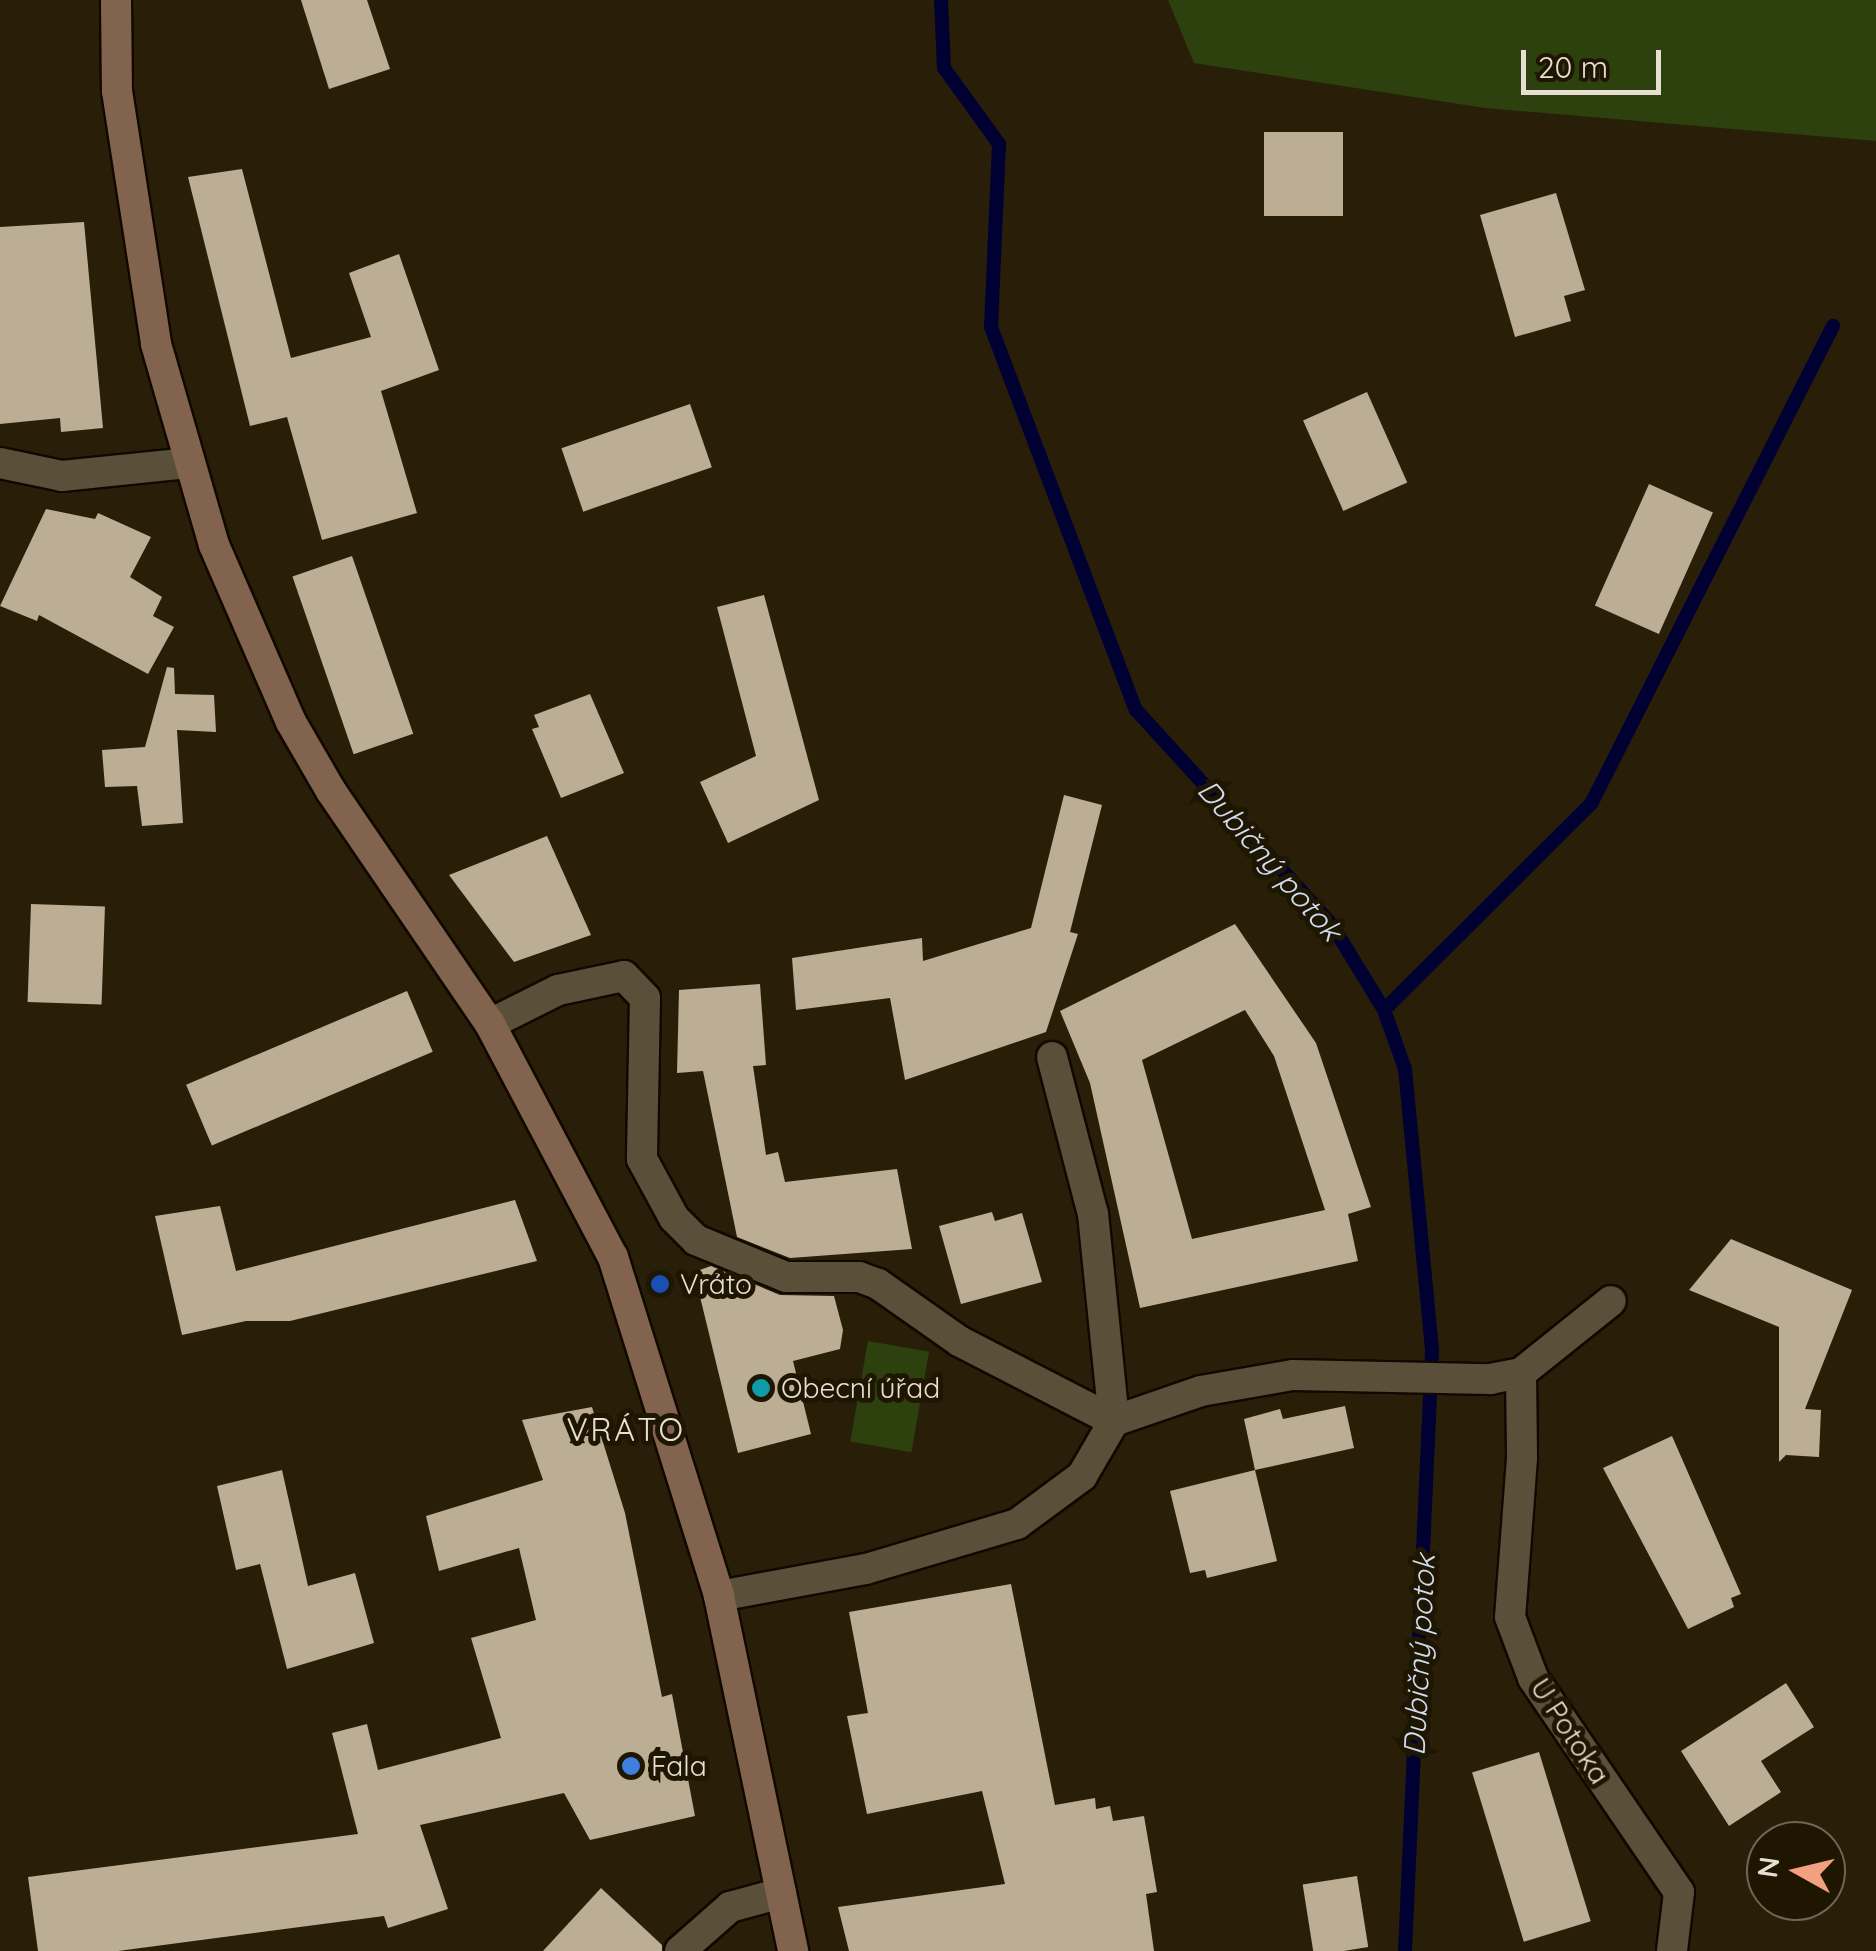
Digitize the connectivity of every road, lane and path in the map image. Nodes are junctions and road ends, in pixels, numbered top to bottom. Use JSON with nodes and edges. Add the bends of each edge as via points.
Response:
{"nodes":[{"id":1,"x":116,"y":0,"type":"edge"},
{"id":2,"x":0,"y":462,"type":"edge"},
{"id":3,"x":187,"y":463,"type":"junction"},
{"id":4,"x":490,"y":1024,"type":"junction"},
{"id":5,"x":1052,"y":1057,"type":"dead end"},
{"id":6,"x":1611,"y":1301,"type":"dead end"},
{"id":7,"x":1520,"y":1373,"type":"junction"},
{"id":8,"x":1114,"y":1421,"type":"junction"},
{"id":9,"x":719,"y":1596,"type":"junction"},
{"id":10,"x":781,"y":1893,"type":"junction"},
{"id":11,"x":680,"y":1951,"type":"edge"},
{"id":12,"x":793,"y":1951,"type":"edge"},
{"id":13,"x":1672,"y":1951,"type":"edge"}],
"edges":[{"from":1,"to":3,"type":"main road","via":[[117,90],[134,217]]},
{"from":2,"to":3,"type":"street","via":[[62,476]]},
{"from":3,"to":4,"type":"main road","via":[[244,622],[292,722],[341,807]]},
{"from":4,"to":8,"type":"street","via":[[558,990],[624,976],[645,998],[642,1158],[674,1218],[696,1240],[786,1277],[859,1277],[878,1284],[959,1341]]},
{"from":4,"to":9,"type":"main road","via":[[613,1257]]},
{"from":5,"to":8,"type":"street","via":[[1094,1214]]},
{"from":6,"to":7,"type":"street"},
{"from":7,"to":8,"type":"street","via":[[1293,1375],[1201,1391]]},
{"from":7,"to":13,"type":"street","name":"U Potoka","via":[[1522,1458],[1510,1617],[1533,1678],[1679,1892]]},
{"from":8,"to":9,"type":"street","via":[[1082,1476],[1018,1524],[866,1569]]},
{"from":9,"to":10,"type":"main road"},
{"from":10,"to":11,"type":"street","via":[[730,1907]]},
{"from":10,"to":12,"type":"main road"}]}
